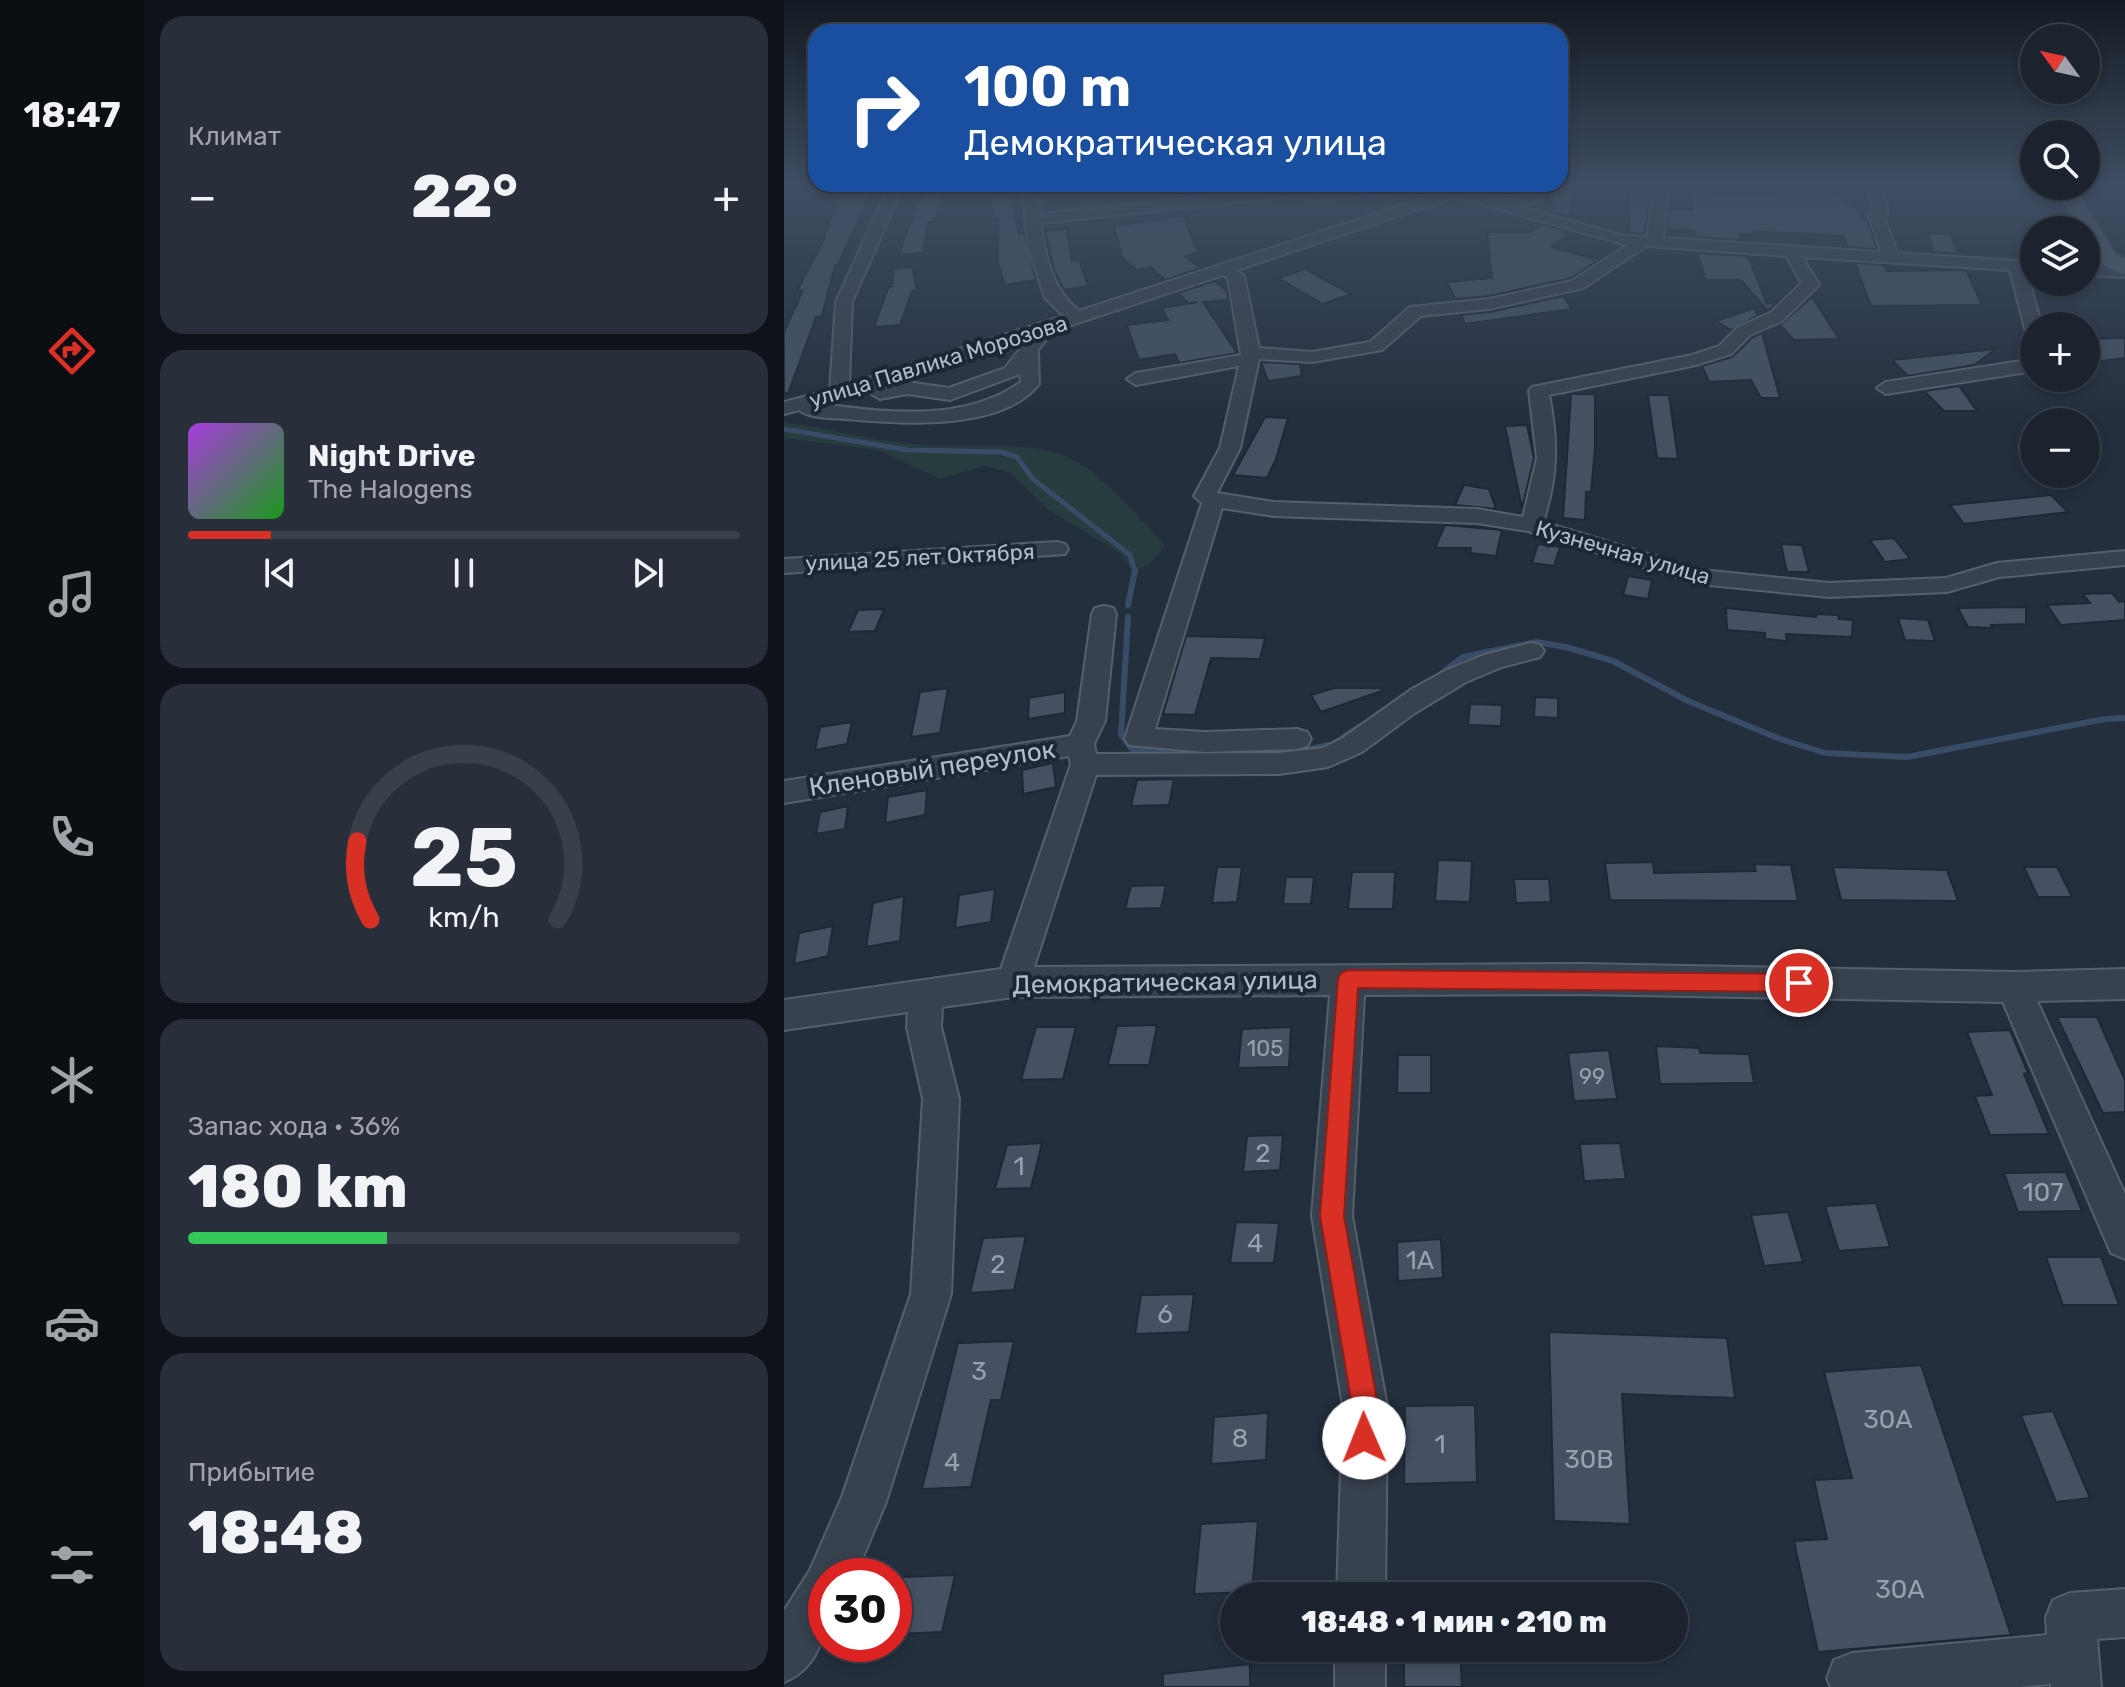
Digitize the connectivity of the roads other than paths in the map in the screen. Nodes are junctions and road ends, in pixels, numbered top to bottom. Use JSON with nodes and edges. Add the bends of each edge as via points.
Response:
{"nodes":[{"id":1,"x":862,"y":263,"type":"edge"},
{"id":2,"x":1041,"y":263,"type":"edge"},
{"id":3,"x":1242,"y":263,"type":"edge"},
{"id":4,"x":1615,"y":263,"type":"edge"},
{"id":5,"x":1798,"y":263,"type":"edge"},
{"id":6,"x":1954,"y":263,"type":"edge"},
{"id":7,"x":2020,"y":267,"type":"edge"},
{"id":8,"x":1225,"y":269,"type":"junction"},
{"id":9,"x":2100,"y":270,"type":"edge"},
{"id":10,"x":2125,"y":270,"type":"edge"},
{"id":11,"x":1076,"y":318,"type":"junction"},
{"id":12,"x":1049,"y":327,"type":"junction"},
{"id":13,"x":1251,"y":356,"type":"junction"},
{"id":14,"x":2020,"y":367,"type":"edge"},
{"id":15,"x":1136,"y":379,"type":"dead end"},
{"id":16,"x":1886,"y":388,"type":"dead end"},
{"id":17,"x":839,"y":393,"type":"junction"},
{"id":18,"x":791,"y":406,"type":"edge"},
{"id":19,"x":1214,"y":500,"type":"junction"},
{"id":20,"x":1531,"y":525,"type":"junction"},
{"id":21,"x":1057,"y":549,"type":"dead end"},
{"id":22,"x":2125,"y":558,"type":"edge"},
{"id":23,"x":784,"y":566,"type":"edge"},
{"id":24,"x":1104,"y":614,"type":"dead end"},
{"id":25,"x":1531,"y":651,"type":"dead end"},
{"id":26,"x":1297,"y":739,"type":"dead end"},
{"id":27,"x":1082,"y":754,"type":"junction"},
{"id":28,"x":784,"y":792,"type":"edge"},
{"id":29,"x":1348,"y":979,"type":"junction"},
{"id":30,"x":1013,"y":982,"type":"junction"},
{"id":31,"x":2125,"y":984,"type":"edge"},
{"id":32,"x":2014,"y":987,"type":"junction"},
{"id":33,"x":926,"y":997,"type":"junction"},
{"id":34,"x":784,"y":1015,"type":"edge"},
{"id":35,"x":2125,"y":1239,"type":"edge"},
{"id":36,"x":839,"y":1558,"type":"edge"},
{"id":37,"x":1361,"y":1582,"type":"edge"},
{"id":38,"x":2125,"y":1613,"type":"edge"},
{"id":39,"x":808,"y":1617,"type":"edge"},
{"id":40,"x":784,"y":1657,"type":"edge"},
{"id":41,"x":1360,"y":1662,"type":"edge"},
{"id":42,"x":2074,"y":1672,"type":"edge"},
{"id":43,"x":1852,"y":1678,"type":"dead end"},
{"id":44,"x":1360,"y":1687,"type":"edge"}],
"edges":[{"from":1,"to":17,"type":"street","via":[[844,302]]},
{"from":2,"to":11,"type":"street","via":[[1053,298]]},
{"from":3,"to":8,"type":"street","name":"улица Павлика Морозова"},
{"from":4,"to":13,"type":"street","via":[[1577,285],[1489,304],[1416,311],[1376,346],[1312,357]]},
{"from":5,"to":20,"type":"street","via":[[1811,284],[1776,317],[1744,331],[1725,350],[1539,391],[1549,448],[1543,492]]},
{"from":6,"to":7,"type":"street"},
{"from":8,"to":11,"type":"street","name":"улица Павлика Морозова"},
{"from":8,"to":13,"type":"street","via":[[1236,276]]},
{"from":9,"to":10,"type":"street"},
{"from":11,"to":12,"type":"street","name":"улица Павлика Морозова"},
{"from":12,"to":17,"type":"street","name":"улица Павлика Морозова"},
{"from":12,"to":18,"type":"street","via":[[1029,349],[1030,384],[1019,395],[970,413],[917,416]]},
{"from":13,"to":15,"type":"street"},
{"from":13,"to":19,"type":"street","via":[[1230,448],[1205,496]]},
{"from":14,"to":16,"type":"street"},
{"from":17,"to":18,"type":"street","name":"улица Павлика Морозова"},
{"from":19,"to":20,"type":"street","name":"Кузнечная улица","via":[[1273,509],[1477,516]]},
{"from":19,"to":26,"type":"street","via":[[1139,738]]},
{"from":20,"to":22,"type":"street","name":"Кузнечная улица","via":[[1699,577],[1785,587],[1947,585],[1997,570]]},
{"from":21,"to":23,"type":"street","name":"улица 25 лет Октября"},
{"from":24,"to":27,"type":"street"},
{"from":25,"to":27,"type":"street","name":"Кленовый переулок","via":[[1498,657],[1464,672],[1329,757],[1218,765]]},
{"from":27,"to":28,"type":"street","name":"Кленовый переулок"},
{"from":27,"to":30,"type":"street"},
{"from":29,"to":30,"type":"street","name":"Демократическая улица"},
{"from":29,"to":32,"type":"street","name":"Демократическая улица"},
{"from":29,"to":37,"type":"street","via":[[1332,1216],[1365,1406]]},
{"from":30,"to":33,"type":"street","name":"Демократическая улица"},
{"from":31,"to":32,"type":"street","name":"Демократическая улица"},
{"from":32,"to":35,"type":"street"},
{"from":33,"to":34,"type":"street","name":"Демократическая улица"},
{"from":33,"to":36,"type":"street","via":[[924,1027],[941,1099],[931,1294],[863,1502]]},
{"from":38,"to":42,"type":"street","via":[[2070,1617]]},
{"from":39,"to":40,"type":"street"},
{"from":41,"to":44,"type":"street"},
{"from":42,"to":43,"type":"street"}]}
